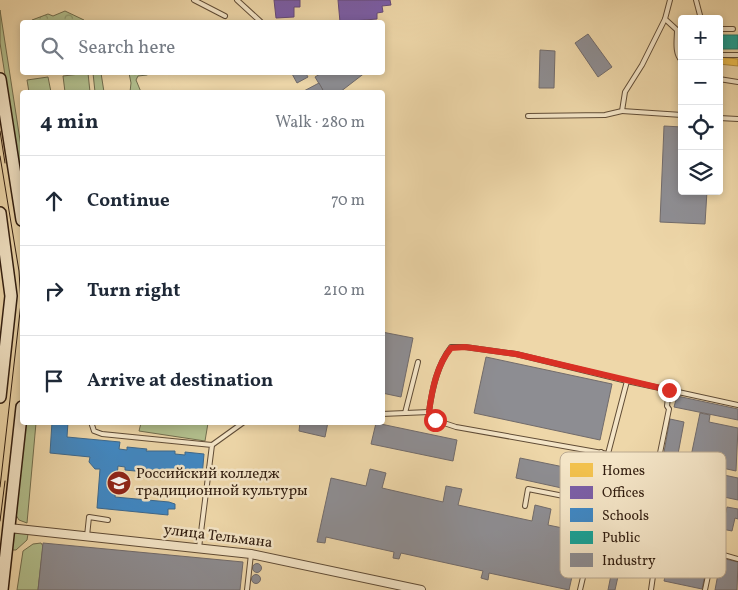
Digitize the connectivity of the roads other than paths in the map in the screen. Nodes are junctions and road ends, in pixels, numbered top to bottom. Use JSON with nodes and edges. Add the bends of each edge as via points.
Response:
{"nodes":[{"id":1,"x":194,"y":0,"type":"edge"},
{"id":2,"x":236,"y":0,"type":"edge"},
{"id":3,"x":670,"y":0,"type":"edge"},
{"id":4,"x":696,"y":0,"type":"edge"},
{"id":5,"x":700,"y":15,"type":"edge"},
{"id":6,"x":225,"y":16,"type":"dead end"},
{"id":7,"x":665,"y":19,"type":"junction"},
{"id":8,"x":259,"y":20,"type":"edge"},
{"id":9,"x":723,"y":29,"type":"edge"},
{"id":10,"x":733,"y":29,"type":"dead end"},
{"id":11,"x":723,"y":54,"type":"edge"},
{"id":12,"x":738,"y":54,"type":"edge"},
{"id":13,"x":681,"y":60,"type":"edge"},
{"id":14,"x":0,"y":79,"type":"edge"},
{"id":15,"x":723,"y":80,"type":"edge"},
{"id":16,"x":738,"y":82,"type":"edge"},
{"id":17,"x":622,"y":111,"type":"junction"},
{"id":18,"x":528,"y":116,"type":"dead end"},
{"id":19,"x":678,"y":116,"type":"edge"},
{"id":20,"x":723,"y":118,"type":"edge"},
{"id":21,"x":738,"y":119,"type":"edge"},
{"id":22,"x":19,"y":176,"type":"edge"},
{"id":23,"x":20,"y":191,"type":"edge"},
{"id":24,"x":0,"y":213,"type":"edge"},
{"id":25,"x":418,"y":362,"type":"dead end"},
{"id":26,"x":627,"y":381,"type":"junction"},
{"id":27,"x":669,"y":390,"type":"junction"},
{"id":28,"x":0,"y":398,"type":"edge"},
{"id":29,"x":738,"y":404,"type":"edge"},
{"id":30,"x":429,"y":412,"type":"junction"},
{"id":31,"x":406,"y":413,"type":"junction"},
{"id":32,"x":385,"y":414,"type":"edge"},
{"id":33,"x":20,"y":425,"type":"edge"},
{"id":34,"x":92,"y":425,"type":"edge"},
{"id":35,"x":240,"y":425,"type":"edge"},
{"id":36,"x":212,"y":445,"type":"junction"},
{"id":37,"x":601,"y":452,"type":"edge"},
{"id":38,"x":609,"y":452,"type":"edge"},
{"id":39,"x":660,"y":452,"type":"edge"},
{"id":40,"x":560,"y":495,"type":"edge"},
{"id":41,"x":525,"y":506,"type":"dead end"},
{"id":42,"x":108,"y":520,"type":"dead end"},
{"id":43,"x":9,"y":528,"type":"junction"},
{"id":44,"x":87,"y":536,"type":"junction"},
{"id":45,"x":199,"y":548,"type":"junction"},
{"id":46,"x":738,"y":553,"type":"edge"},
{"id":47,"x":251,"y":554,"type":"junction"},
{"id":48,"x":737,"y":558,"type":"edge"},
{"id":49,"x":1,"y":583,"type":"edge"},
{"id":50,"x":247,"y":590,"type":"edge"},
{"id":51,"x":421,"y":590,"type":"edge"}],
"edges":[{"from":1,"to":6,"type":"lane"},
{"from":2,"to":8,"type":"lane"},
{"from":3,"to":7,"type":"lane"},
{"from":4,"to":5,"type":"lane"},
{"from":7,"to":13,"type":"lane","via":[[677,30],[676,44]]},
{"from":7,"to":17,"type":"lane","via":[[625,92]]},
{"from":9,"to":10,"type":"lane"},
{"from":11,"to":12,"type":"lane"},
{"from":14,"to":22,"type":"main road"},
{"from":15,"to":16,"type":"lane"},
{"from":17,"to":18,"type":"lane","via":[[605,115]]},
{"from":17,"to":19,"type":"lane"},
{"from":20,"to":21,"type":"lane"},
{"from":22,"to":23,"type":"main road"},
{"from":24,"to":28,"type":"main road","via":[[11,296]]},
{"from":25,"to":31,"type":"lane"},
{"from":26,"to":27,"type":"lane"},
{"from":26,"to":30,"type":"lane","via":[[516,354],[451,348],[441,360]]},
{"from":26,"to":38,"type":"lane"},
{"from":27,"to":29,"type":"lane"},
{"from":27,"to":39,"type":"lane","via":[[669,409]]},
{"from":30,"to":31,"type":"lane"},
{"from":30,"to":37,"type":"lane","via":[[435,420],[456,427]]},
{"from":31,"to":32,"type":"lane"},
{"from":33,"to":43,"type":"main road"},
{"from":34,"to":36,"type":"lane","via":[[94,431],[102,434]]},
{"from":35,"to":36,"type":"lane"},
{"from":36,"to":45,"type":"lane"},
{"from":40,"to":41,"type":"lane","via":[[528,489]]},
{"from":42,"to":44,"type":"lane","via":[[89,518]]},
{"from":43,"to":44,"type":"street","name":"улица Тельмана"},
{"from":43,"to":49,"type":"main road"},
{"from":44,"to":45,"type":"street","name":"улица Тельмана"},
{"from":45,"to":47,"type":"street","name":"улица Тельмана"},
{"from":46,"to":48,"type":"lane"},
{"from":47,"to":50,"type":"lane"},
{"from":47,"to":51,"type":"street","name":"улица Тельмана"}]}
